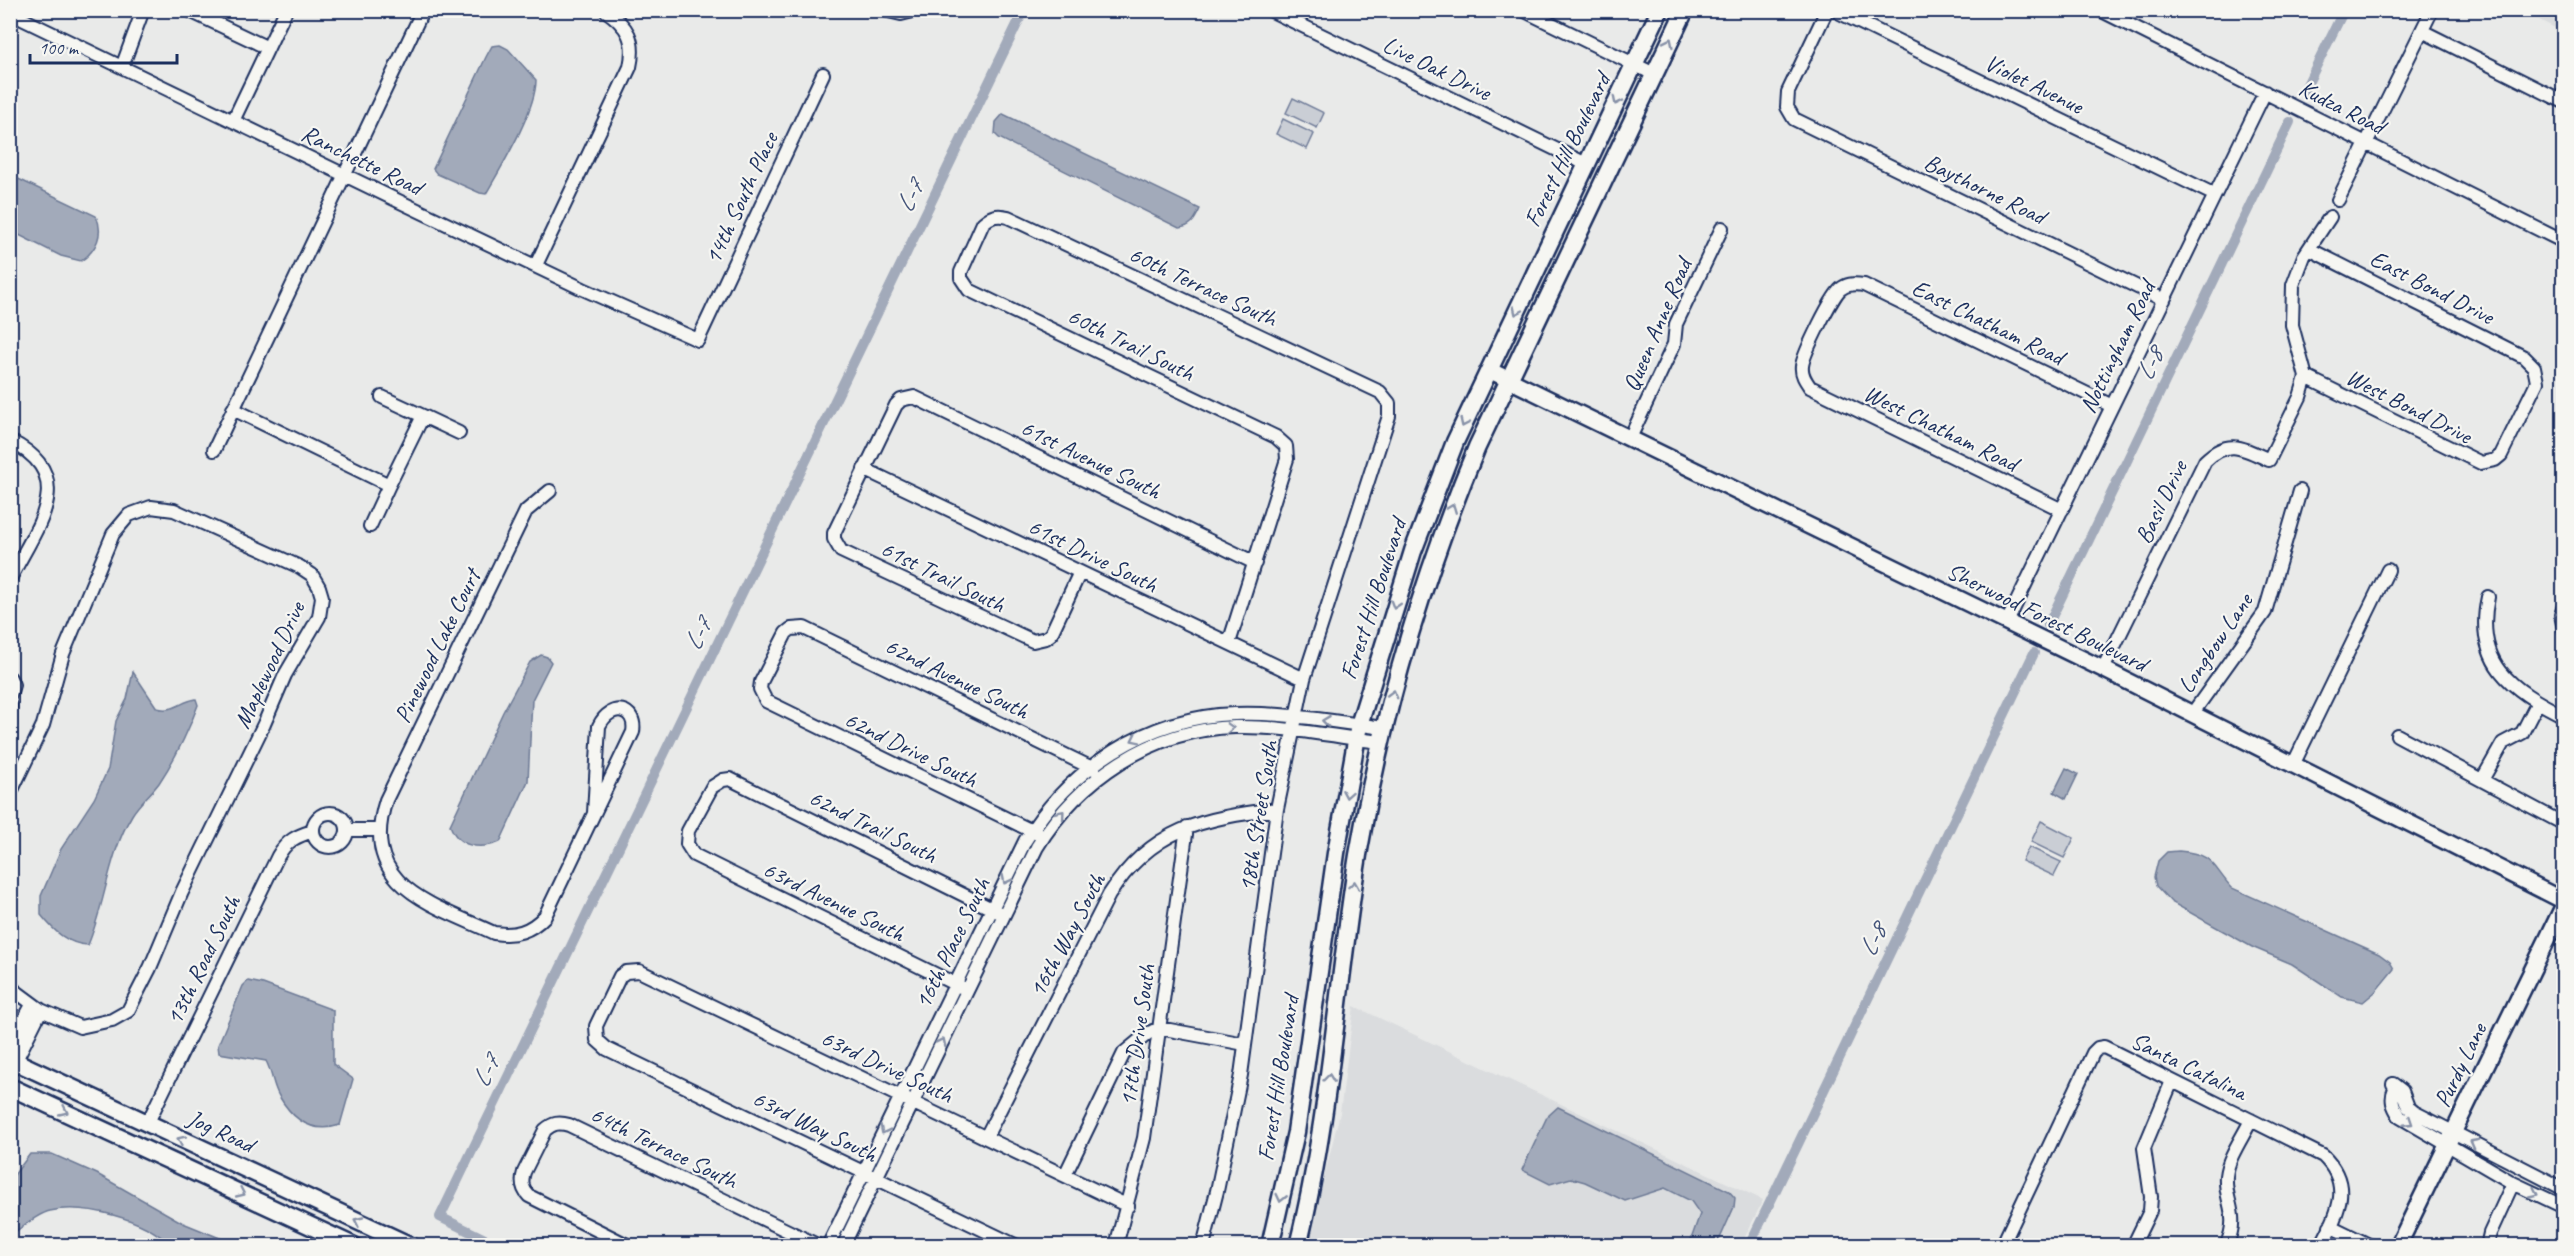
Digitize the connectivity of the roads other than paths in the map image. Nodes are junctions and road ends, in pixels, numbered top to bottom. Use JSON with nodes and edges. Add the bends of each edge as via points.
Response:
{"nodes":[{"id":1,"x":142,"y":10,"type":"edge"},
{"id":2,"x":188,"y":10,"type":"edge"},
{"id":3,"x":286,"y":10,"type":"edge"},
{"id":4,"x":423,"y":10,"type":"edge"},
{"id":5,"x":605,"y":10,"type":"edge"},
{"id":6,"x":884,"y":10,"type":"edge"},
{"id":7,"x":917,"y":10,"type":"edge"},
{"id":8,"x":1270,"y":10,"type":"edge"},
{"id":9,"x":1523,"y":10,"type":"edge"},
{"id":10,"x":1660,"y":10,"type":"edge"},
{"id":11,"x":1685,"y":10,"type":"edge"},
{"id":12,"x":1827,"y":10,"type":"edge"},
{"id":13,"x":1834,"y":10,"type":"edge"},
{"id":14,"x":2432,"y":10,"type":"edge"},
{"id":15,"x":2103,"y":11,"type":"edge"},
{"id":16,"x":10,"y":13,"type":"edge"},
{"id":17,"x":2422,"y":31,"type":"junction"},
{"id":18,"x":268,"y":48,"type":"junction"},
{"id":19,"x":1634,"y":65,"type":"junction"},
{"id":20,"x":122,"y":67,"type":"junction"},
{"id":21,"x":823,"y":74,"type":"dead end"},
{"id":22,"x":1654,"y":74,"type":"junction"},
{"id":23,"x":2265,"y":92,"type":"junction"},
{"id":24,"x":2564,"y":102,"type":"edge"},
{"id":25,"x":233,"y":121,"type":"junction"},
{"id":26,"x":2367,"y":143,"type":"junction"},
{"id":27,"x":1586,"y":164,"type":"junction"},
{"id":28,"x":344,"y":174,"type":"junction"},
{"id":29,"x":2215,"y":195,"type":"junction"},
{"id":30,"x":2338,"y":200,"type":"dead end"},
{"id":31,"x":994,"y":216,"type":"joint"},
{"id":32,"x":2330,"y":217,"type":"dead end"},
{"id":33,"x":1722,"y":228,"type":"dead end"},
{"id":34,"x":2564,"y":242,"type":"edge"},
{"id":35,"x":2308,"y":249,"type":"junction"},
{"id":36,"x":536,"y":265,"type":"junction"},
{"id":37,"x":2164,"y":300,"type":"junction"},
{"id":38,"x":698,"y":340,"type":"joint"},
{"id":39,"x":1489,"y":370,"type":"junction"},
{"id":40,"x":2306,"y":377,"type":"junction"},
{"id":41,"x":1508,"y":380,"type":"junction"},
{"id":42,"x":1805,"y":381,"type":"joint"},
{"id":43,"x":382,"y":397,"type":"dead end"},
{"id":44,"x":1389,"y":403,"type":"joint"},
{"id":45,"x":2112,"y":406,"type":"junction"},
{"id":46,"x":233,"y":408,"type":"junction"},
{"id":47,"x":423,"y":416,"type":"junction"},
{"id":48,"x":459,"y":434,"type":"dead end"},
{"id":49,"x":1630,"y":438,"type":"junction"},
{"id":50,"x":10,"y":441,"type":"edge"},
{"id":51,"x":214,"y":450,"type":"dead end"},
{"id":52,"x":2495,"y":460,"type":"joint"},
{"id":53,"x":864,"y":469,"type":"junction"},
{"id":54,"x":389,"y":485,"type":"junction"},
{"id":55,"x":550,"y":491,"type":"dead end"},
{"id":56,"x":2300,"y":491,"type":"dead end"},
{"id":57,"x":2062,"y":510,"type":"junction"},
{"id":58,"x":370,"y":526,"type":"dead end"},
{"id":59,"x":1254,"y":563,"type":"junction"},
{"id":60,"x":2388,"y":570,"type":"dead end"},
{"id":61,"x":1080,"y":572,"type":"junction"},
{"id":62,"x":10,"y":579,"type":"edge"},
{"id":63,"x":2488,"y":597,"type":"dead end"},
{"id":64,"x":2564,"y":606,"type":"edge"},
{"id":65,"x":2007,"y":622,"type":"junction"},
{"id":66,"x":791,"y":629,"type":"joint"},
{"id":67,"x":2564,"y":629,"type":"edge"},
{"id":68,"x":1229,"y":643,"type":"junction"},
{"id":69,"x":2103,"y":669,"type":"junction"},
{"id":70,"x":10,"y":678,"type":"edge"},
{"id":71,"x":1304,"y":679,"type":"junction"},
{"id":72,"x":10,"y":695,"type":"edge"},
{"id":73,"x":2538,"y":702,"type":"junction"},
{"id":74,"x":10,"y":706,"type":"edge"},
{"id":75,"x":2192,"y":714,"type":"junction"},
{"id":76,"x":2564,"y":716,"type":"edge"},
{"id":77,"x":1296,"y":718,"type":"junction"},
{"id":78,"x":1183,"y":722,"type":"junction"},
{"id":79,"x":1293,"y":731,"type":"junction"},
{"id":80,"x":1357,"y":732,"type":"junction"},
{"id":81,"x":1186,"y":735,"type":"junction"},
{"id":82,"x":1382,"y":735,"type":"junction"},
{"id":83,"x":2397,"y":735,"type":"dead end"},
{"id":84,"x":10,"y":740,"type":"edge"},
{"id":85,"x":2293,"y":765,"type":"junction"},
{"id":86,"x":1090,"y":767,"type":"junction"},
{"id":87,"x":1103,"y":774,"type":"junction"},
{"id":88,"x":723,"y":780,"type":"joint"},
{"id":89,"x":2482,"y":780,"type":"junction"},
{"id":90,"x":10,"y":794,"type":"edge"},
{"id":91,"x":1277,"y":809,"type":"junction"},
{"id":92,"x":594,"y":813,"type":"junction"},
{"id":93,"x":2564,"y":824,"type":"edge"},
{"id":94,"x":1187,"y":827,"type":"junction"},
{"id":95,"x":347,"y":830,"type":"junction"},
{"id":96,"x":379,"y":830,"type":"junction"},
{"id":97,"x":313,"y":831,"type":"junction"},
{"id":98,"x":1031,"y":831,"type":"junction"},
{"id":99,"x":1043,"y":837,"type":"junction"},
{"id":100,"x":2564,"y":903,"type":"edge"},
{"id":101,"x":992,"y":909,"type":"junction"},
{"id":102,"x":1004,"y":915,"type":"junction"},
{"id":103,"x":1324,"y":938,"type":"junction"},
{"id":104,"x":626,"y":972,"type":"joint"},
{"id":105,"x":955,"y":984,"type":"junction"},
{"id":106,"x":10,"y":987,"type":"edge"},
{"id":107,"x":967,"y":990,"type":"junction"},
{"id":108,"x":36,"y":1007,"type":"junction"},
{"id":109,"x":1159,"y":1028,"type":"junction"},
{"id":110,"x":1245,"y":1044,"type":"junction"},
{"id":111,"x":12,"y":1059,"type":"edge"},
{"id":112,"x":2172,"y":1081,"type":"junction"},
{"id":113,"x":2394,"y":1086,"type":"dead end"},
{"id":114,"x":10,"y":1087,"type":"edge"},
{"id":115,"x":901,"y":1096,"type":"junction"},
{"id":116,"x":913,"y":1102,"type":"junction"},
{"id":117,"x":2251,"y":1120,"type":"junction"},
{"id":118,"x":147,"y":1124,"type":"junction"},
{"id":119,"x":1322,"y":1129,"type":"junction"},
{"id":120,"x":1296,"y":1132,"type":"junction"},
{"id":121,"x":986,"y":1137,"type":"junction"},
{"id":122,"x":2449,"y":1138,"type":"junction"},
{"id":123,"x":864,"y":1173,"type":"junction"},
{"id":124,"x":1065,"y":1175,"type":"junction"},
{"id":125,"x":876,"y":1179,"type":"junction"},
{"id":126,"x":2513,"y":1183,"type":"junction"},
{"id":127,"x":2564,"y":1189,"type":"edge"},
{"id":128,"x":1128,"y":1206,"type":"junction"},
{"id":129,"x":2564,"y":1207,"type":"edge"},
{"id":130,"x":2330,"y":1226,"type":"junction"},
{"id":131,"x":2323,"y":1242,"type":"edge"},
{"id":132,"x":354,"y":1245,"type":"edge"},
{"id":133,"x":411,"y":1245,"type":"edge"},
{"id":134,"x":629,"y":1245,"type":"edge"},
{"id":135,"x":819,"y":1245,"type":"edge"},
{"id":136,"x":828,"y":1245,"type":"edge"},
{"id":137,"x":843,"y":1245,"type":"edge"},
{"id":138,"x":1017,"y":1245,"type":"edge"},
{"id":139,"x":1116,"y":1245,"type":"edge"},
{"id":140,"x":1203,"y":1245,"type":"edge"},
{"id":141,"x":1270,"y":1245,"type":"edge"},
{"id":142,"x":1289,"y":1245,"type":"edge"},
{"id":143,"x":1298,"y":1245,"type":"edge"},
{"id":144,"x":2002,"y":1245,"type":"edge"},
{"id":145,"x":2133,"y":1245,"type":"edge"},
{"id":146,"x":2226,"y":1245,"type":"edge"},
{"id":147,"x":2339,"y":1245,"type":"edge"},
{"id":148,"x":2371,"y":1245,"type":"edge"},
{"id":149,"x":2398,"y":1245,"type":"edge"},
{"id":150,"x":2487,"y":1245,"type":"edge"}],
"edges":[{"from":1,"to":20,"type":"street"},
{"from":2,"to":18,"type":"street"},
{"from":3,"to":18,"type":"street"},
{"from":4,"to":28,"type":"street"},
{"from":5,"to":36,"type":"street","via":[[623,24],[631,39],[630,67]]},
{"from":6,"to":7,"type":"street","via":[[901,14]]},
{"from":8,"to":27,"type":"street","name":"Live Oak Drive"},
{"from":9,"to":19,"type":"street"},
{"from":10,"to":19,"type":"main road","name":"Forest Hill Boulevard"},
{"from":22,"to":11,"type":"main road","name":"Forest Hill Boulevard","one_way":true},
{"from":12,"to":37,"type":"street","name":"Baythorne Road","via":[[1788,92],[1787,107],[1800,123]]},
{"from":13,"to":29,"type":"street","name":"Violet Avenue"},
{"from":14,"to":17,"type":"street"},
{"from":15,"to":23,"type":"street","name":"Kudza Road"},
{"from":16,"to":20,"type":"street","name":"Ranchette Road"},
{"from":17,"to":24,"type":"street"},
{"from":17,"to":26,"type":"street"},
{"from":18,"to":25,"type":"street"},
{"from":19,"to":22,"type":"street"},
{"from":19,"to":27,"type":"main road","name":"Forest Hill Boulevard","one_way":true},
{"from":20,"to":25,"type":"street","name":"Ranchette Road"},
{"from":21,"to":38,"type":"street","name":"14th South Place"},
{"from":22,"to":41,"type":"main road","name":"Forest Hill Boulevard"},
{"from":23,"to":26,"type":"street","name":"Kudza Road"},
{"from":23,"to":29,"type":"street","name":"Nottingham Road"},
{"from":25,"to":28,"type":"street","name":"Ranchette Road"},
{"from":26,"to":30,"type":"street"},
{"from":26,"to":34,"type":"street","name":"Kudza Road"},
{"from":27,"to":39,"type":"main road","name":"Forest Hill Boulevard","one_way":true},
{"from":28,"to":36,"type":"street","name":"Ranchette Road"},
{"from":28,"to":46,"type":"street"},
{"from":29,"to":37,"type":"street","name":"Nottingham Road"},
{"from":31,"to":44,"type":"street","name":"60th Terrace South","via":[[1008,217],[1380,392]]},
{"from":31,"to":59,"type":"street","name":"60th Trail South","via":[[983,223],[963,265],[961,278],[969,290],[1276,437],[1286,446],[1287,459]]},
{"from":32,"to":35,"type":"street"},
{"from":33,"to":49,"type":"street","name":"Queen Anne Road","via":[[1676,324],[1674,344]]},
{"from":35,"to":40,"type":"street","via":[[2297,270],[2290,309]]},
{"from":35,"to":52,"type":"street","name":"East Bond Drive","via":[[2524,357],[2534,367],[2535,389],[2505,450]]},
{"from":36,"to":38,"type":"street","name":"Ranchette Road"},
{"from":37,"to":45,"type":"street","name":"Nottingham Road"},
{"from":39,"to":41,"type":"street","name":"Sherwood Forest Boulevard"},
{"from":39,"to":80,"type":"main road","name":"Forest Hill Boulevard","one_way":true,"via":[[1455,442],[1416,541]]},
{"from":40,"to":52,"type":"street","name":"West Bond Drive","via":[[2473,461]]},
{"from":40,"to":69,"type":"street","name":"Basil Drive","via":[[2269,460],[2232,447],[2218,450],[2205,461]]},
{"from":41,"to":49,"type":"street","name":"Sherwood Forest Boulevard"},
{"from":82,"to":41,"type":"main road","name":"Forest Hill Boulevard","one_way":true,"via":[[1434,555]]},
{"from":42,"to":45,"type":"street","name":"East Chatham Road","via":[[1803,359],[1833,297],[1850,284],[1864,285]]},
{"from":42,"to":57,"type":"street","name":"West Chatham Road","via":[[1815,390]]},
{"from":43,"to":47,"type":"street"},
{"from":44,"to":71,"type":"street","name":"18th Street South","via":[[1389,416]]},
{"from":45,"to":57,"type":"street","name":"Nottingham Road"},
{"from":46,"to":51,"type":"street"},
{"from":46,"to":54,"type":"street"},
{"from":47,"to":48,"type":"street"},
{"from":47,"to":54,"type":"street"},
{"from":49,"to":65,"type":"street","name":"Sherwood Forest Boulevard"},
{"from":50,"to":62,"type":"street","via":[[40,461],[49,489],[46,506]]},
{"from":53,"to":59,"type":"street","name":"61st Avenue South","via":[[897,405],[908,398],[921,399]]},
{"from":53,"to":61,"type":"street","name":"61st Drive South"},
{"from":53,"to":61,"type":"street","name":"61st Trail South","via":[[836,526],[834,539],[841,551],[1027,639],[1040,641],[1051,634]]},
{"from":54,"to":58,"type":"street"},
{"from":55,"to":96,"type":"street","name":"Pinewood Lake Court","via":[[526,511],[386,800]]},
{"from":56,"to":75,"type":"street","name":"Longbow Lane","via":[[2265,612]]},
{"from":57,"to":65,"type":"street","name":"Nottingham Road"},
{"from":59,"to":68,"type":"street"},
{"from":60,"to":85,"type":"street"},
{"from":61,"to":68,"type":"street","name":"61st Drive South"},
{"from":63,"to":73,"type":"street","via":[[2485,623],[2493,658],[2514,687]]},
{"from":64,"to":67,"type":"street"},
{"from":65,"to":69,"type":"street","name":"Sherwood Forest Boulevard"},
{"from":66,"to":86,"type":"street","name":"62nd Avenue South","via":[[804,628]]},
{"from":66,"to":98,"type":"street","name":"62nd Drive South","via":[[782,638],[761,682],[762,695],[772,705]]},
{"from":68,"to":71,"type":"street","name":"61st Drive South"},
{"from":69,"to":75,"type":"street","name":"Sherwood Forest Boulevard"},
{"from":70,"to":72,"type":"street"},
{"from":71,"to":77,"type":"street","name":"18th Street South"},
{"from":73,"to":76,"type":"street"},
{"from":73,"to":89,"type":"street","via":[[2522,733],[2503,743]]},
{"from":74,"to":84,"type":"street"},
{"from":75,"to":85,"type":"street","name":"Sherwood Forest Boulevard"},
{"from":77,"to":78,"type":"street","name":"16th Place South","via":[[1236,714]]},
{"from":77,"to":79,"type":"street","name":"18th Street South"},
{"from":80,"to":77,"type":"street","name":"16th Place South","one_way":true},
{"from":78,"to":81,"type":"street"},
{"from":78,"to":86,"type":"street","name":"16th Place South","one_way":true,"via":[[1138,738]]},
{"from":79,"to":80,"type":"street","name":"16th Place South"},
{"from":81,"to":79,"type":"street","name":"16th Place South","one_way":true,"via":[[1236,727]]},
{"from":79,"to":91,"type":"street","name":"18th Street South"},
{"from":80,"to":82,"type":"street","name":"16th Place South"},
{"from":80,"to":103,"type":"main road","name":"Forest Hill Boulevard","one_way":true},
{"from":81,"to":87,"type":"street","name":"16th Place South","via":[[1151,746]]},
{"from":119,"to":82,"type":"main road","name":"Forest Hill Boulevard","one_way":true,"via":[[1358,857]]},
{"from":83,"to":89,"type":"street"},
{"from":85,"to":100,"type":"street","name":"Sherwood Forest Boulevard"},
{"from":86,"to":87,"type":"street","name":"62nd Avenue South"},
{"from":86,"to":98,"type":"street","name":"16th Place South","via":[[1067,787]]},
{"from":99,"to":87,"type":"street","name":"16th Place South","one_way":true,"via":[[1076,796]]},
{"from":88,"to":101,"type":"street","name":"62nd Trail South","via":[[736,781]]},
{"from":88,"to":105,"type":"street","name":"63rd Avenue South","via":[[712,787],[688,831],[687,844],[694,855]]},
{"from":89,"to":93,"type":"street"},
{"from":90,"to":108,"type":"street","name":"Maplewood Drive","via":[[43,726],[63,654],[113,534],[129,515],[151,507],[182,513],[312,575],[322,597],[319,617],[285,675],[133,1004],[120,1017],[80,1027]]},
{"from":91,"to":94,"type":"street","name":"16th Way South","via":[[1229,815]]},
{"from":91,"to":110,"type":"street","name":"18th Street South"},
{"from":92,"to":92,"type":"street","name":"Pinewood Lake Court","via":[[633,732],[630,716],[621,710],[604,715],[599,726]]},
{"from":92,"to":96,"type":"street","name":"Pinewood Lake Court","via":[[545,916],[522,933],[494,933],[412,894],[386,863]]},
{"from":94,"to":109,"type":"street","name":"17th Drive South"},
{"from":94,"to":121,"type":"street","name":"16th Way South","via":[[1141,856],[1112,889]]},
{"from":95,"to":96,"type":"street"},
{"from":95,"to":97,"type":"street","via":[[344,840],[330,847],[320,844]]},
{"from":95,"to":97,"type":"street","via":[[340,816],[330,812],[316,820]]},
{"from":97,"to":118,"type":"street","name":"13th Road South","via":[[293,838],[278,855]]},
{"from":98,"to":99,"type":"street","name":"62nd Drive South"},
{"from":98,"to":101,"type":"street","name":"16th Place South","one_way":true},
{"from":99,"to":102,"type":"street","name":"16th Place South"},
{"from":100,"to":122,"type":"street","name":"Purdy Lane"},
{"from":101,"to":102,"type":"street","name":"62nd Trail South"},
{"from":101,"to":105,"type":"street","name":"16th Place South"},
{"from":102,"to":107,"type":"street","name":"16th Place South"},
{"from":103,"to":119,"type":"main road","via":[[1328,945],[1329,978],[1312,1094]]},
{"from":103,"to":120,"type":"main road","name":"Forest Hill Boulevard"},
{"from":104,"to":115,"type":"street","name":"63rd Drive South","via":[[639,971]]},
{"from":104,"to":123,"type":"street","name":"63rd Way South","via":[[616,982],[596,1026],[597,1040],[607,1049]]},
{"from":105,"to":107,"type":"street","name":"63rd Avenue South"},
{"from":105,"to":115,"type":"street","name":"16th Place South"},
{"from":106,"to":108,"type":"street","name":"Maplewood Drive"},
{"from":116,"to":107,"type":"street","name":"16th Place South","one_way":true},
{"from":108,"to":111,"type":"street"},
{"from":109,"to":110,"type":"street"},
{"from":109,"to":124,"type":"street","via":[[1124,1053]]},
{"from":109,"to":128,"type":"street","name":"17th Drive South","via":[[1144,1138]]},
{"from":110,"to":140,"type":"street","name":"18th Street South","via":[[1231,1128]]},
{"from":111,"to":118,"type":"main road","name":"Jog Road"},
{"from":112,"to":117,"type":"street","name":"Santa Catalina"},
{"from":112,"to":144,"type":"street","name":"Santa Catalina","via":[[2104,1047],[2098,1048]]},
{"from":112,"to":145,"type":"street","via":[[2144,1148],[2150,1212]]},
{"from":113,"to":122,"type":"street","via":[[2391,1097],[2400,1117]]},
{"from":114,"to":132,"type":"main road","name":"Jog Road","one_way":true},
{"from":115,"to":116,"type":"street","name":"63rd Drive South"},
{"from":115,"to":123,"type":"street","name":"16th Place South","one_way":true},
{"from":116,"to":121,"type":"street","name":"63rd Drive South"},
{"from":116,"to":125,"type":"street","name":"16th Place South"},
{"from":117,"to":130,"type":"street","name":"Santa Catalina","via":[[2323,1156],[2332,1166],[2341,1198]]},
{"from":117,"to":146,"type":"street","via":[[2226,1173],[2233,1218]]},
{"from":133,"to":118,"type":"main road","name":"Jog Road","one_way":true},
{"from":119,"to":143,"type":"main road","name":"Forest Hill Boulevard"},
{"from":120,"to":141,"type":"main road","name":"Forest Hill Boulevard","one_way":true},
{"from":120,"to":142,"type":"main road","via":[[1308,1143]]},
{"from":121,"to":124,"type":"street","name":"63rd Drive South"},
{"from":122,"to":126,"type":"street"},
{"from":127,"to":122,"type":"street","one_way":true},
{"from":122,"to":149,"type":"street","name":"Purdy Lane"},
{"from":123,"to":125,"type":"street","name":"63rd Way South"},
{"from":123,"to":136,"type":"street","name":"16th Place South"},
{"from":124,"to":128,"type":"street","name":"63rd Drive South"},
{"from":125,"to":137,"type":"street","name":"16th Place South"},
{"from":125,"to":138,"type":"street","name":"63rd Way South"},
{"from":126,"to":129,"type":"street","one_way":true},
{"from":126,"to":150,"type":"street"},
{"from":128,"to":139,"type":"street","name":"17th Drive South"},
{"from":130,"to":131,"type":"street","name":"Santa Catalina"},
{"from":130,"to":148,"type":"street"},
{"from":131,"to":147,"type":"street","name":"Santa Catalina"},
{"from":134,"to":135,"type":"street","name":"64th Terrace South","via":[[529,1197],[522,1185],[524,1172],[545,1130],[563,1123]]}]}
